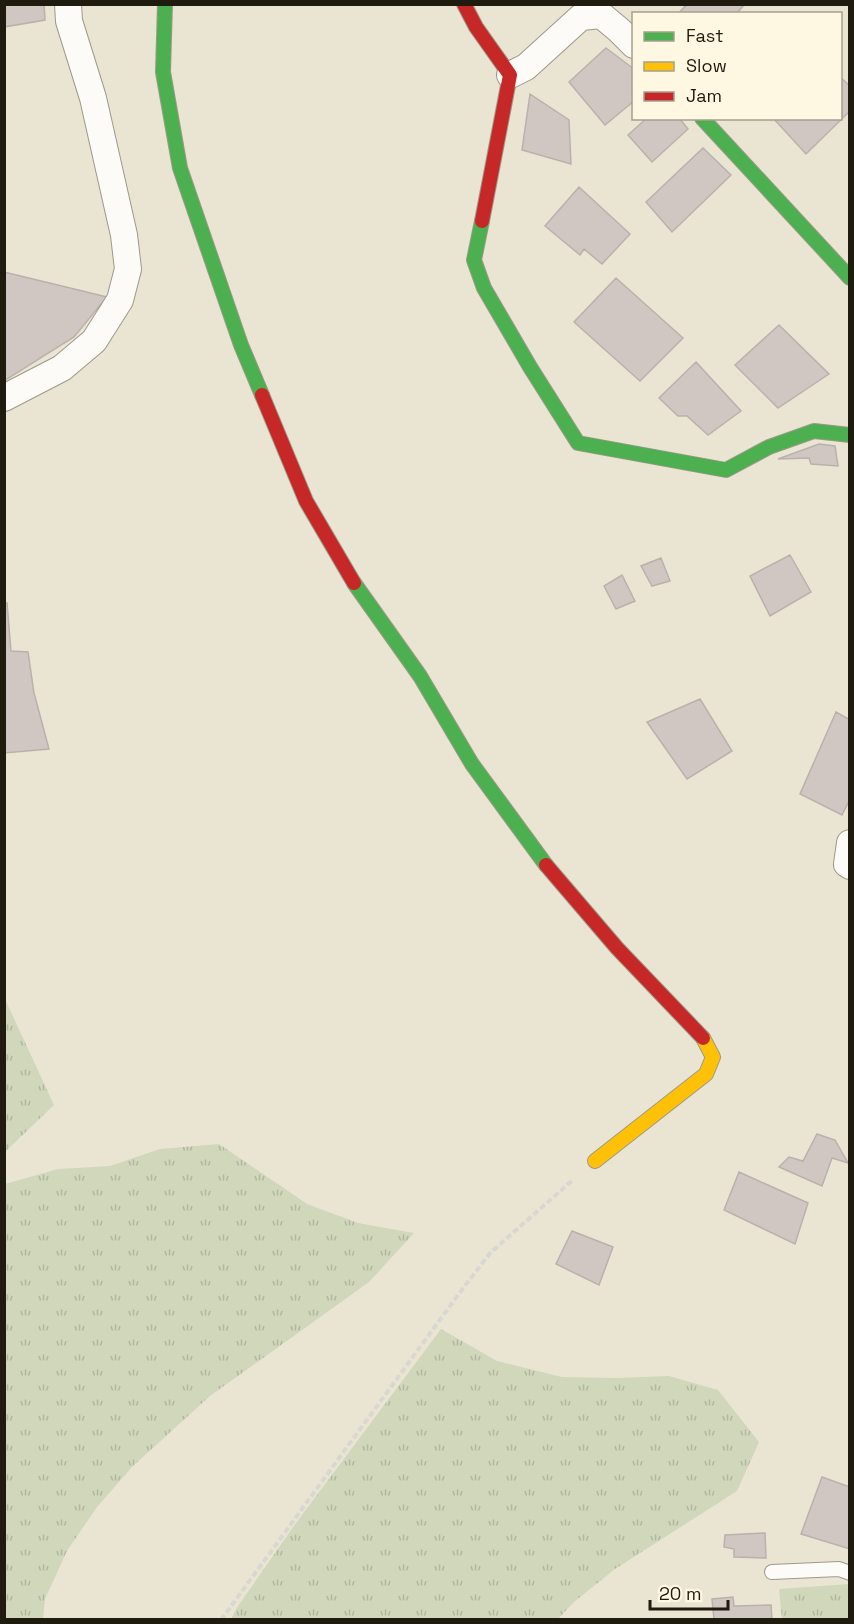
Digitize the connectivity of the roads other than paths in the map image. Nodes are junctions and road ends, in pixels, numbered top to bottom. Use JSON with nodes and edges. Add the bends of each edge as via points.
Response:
{"nodes":[{"id":1,"x":68,"y":4,"type":"edge"},
{"id":2,"x":165,"y":4,"type":"edge"},
{"id":3,"x":464,"y":4,"type":"edge"},
{"id":4,"x":604,"y":10,"type":"edge"},
{"id":5,"x":632,"y":44,"type":"edge"},
{"id":6,"x":510,"y":75,"type":"junction"},
{"id":7,"x":704,"y":120,"type":"edge"},
{"id":8,"x":849,"y":278,"type":"edge"},
{"id":9,"x":4,"y":398,"type":"edge"},
{"id":10,"x":849,"y":435,"type":"edge"},
{"id":11,"x":849,"y":843,"type":"edge"},
{"id":12,"x":849,"y":866,"type":"edge"},
{"id":13,"x":595,"y":1161,"type":"road end"},
{"id":14,"x":772,"y":1572,"type":"dead end"},
{"id":15,"x":849,"y":1573,"type":"edge"}],
"edges":[{"from":1,"to":9,"type":"street","via":[[69,21],[93,98],[129,269],[120,300],[94,341],[62,368]]},
{"from":2,"to":13,"type":"street","via":[[163,72],[180,168],[241,345],[306,501],[354,584],[420,676],[472,764],[546,866],[703,1038],[713,1057],[706,1074]]},
{"from":3,"to":6,"type":"street"},
{"from":4,"to":5,"type":"street"},
{"from":4,"to":6,"type":"street","via":[[581,17],[526,67]]},
{"from":6,"to":10,"type":"street","via":[[474,260],[484,288],[578,442],[726,470],[769,447],[814,431]]},
{"from":7,"to":8,"type":"street"},
{"from":11,"to":12,"type":"street"},
{"from":14,"to":15,"type":"lane","via":[[839,1569]]}]}
